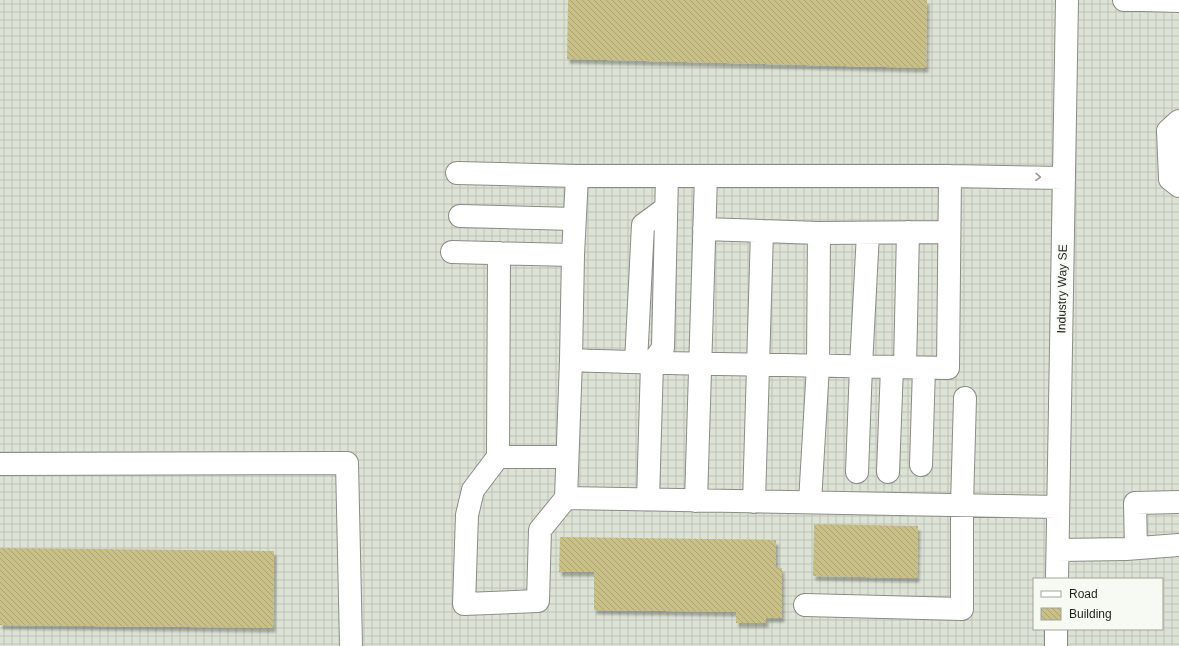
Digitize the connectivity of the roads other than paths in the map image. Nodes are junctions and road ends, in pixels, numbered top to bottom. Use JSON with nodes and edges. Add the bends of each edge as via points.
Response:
{"nodes":[{"id":1,"x":1067,"y":0,"type":"edge"},
{"id":2,"x":1124,"y":0,"type":"edge"},
{"id":3,"x":1142,"y":0,"type":"edge"},
{"id":4,"x":1179,"y":1,"type":"edge"},
{"id":5,"x":1179,"y":121,"type":"edge"},
{"id":6,"x":457,"y":173,"type":"dead end"},
{"id":7,"x":577,"y":176,"type":"junction"},
{"id":8,"x":667,"y":176,"type":"junction"},
{"id":9,"x":706,"y":176,"type":"junction"},
{"id":10,"x":950,"y":176,"type":"junction"},
{"id":11,"x":1064,"y":178,"type":"junction"},
{"id":12,"x":1179,"y":186,"type":"edge"},
{"id":13,"x":460,"y":216,"type":"dead end"},
{"id":14,"x":574,"y":219,"type":"junction"},
{"id":15,"x":704,"y":229,"type":"junction"},
{"id":16,"x":762,"y":231,"type":"junction"},
{"id":17,"x":908,"y":232,"type":"junction"},
{"id":18,"x":949,"y":232,"type":"junction"},
{"id":19,"x":819,"y":233,"type":"junction"},
{"id":20,"x":868,"y":233,"type":"junction"},
{"id":21,"x":452,"y":252,"type":"dead end"},
{"id":22,"x":499,"y":253,"type":"junction"},
{"id":23,"x":573,"y":255,"type":"junction"},
{"id":24,"x":571,"y":360,"type":"junction"},
{"id":25,"x":644,"y":363,"type":"junction"},
{"id":26,"x":700,"y":363,"type":"junction"},
{"id":27,"x":758,"y":364,"type":"junction"},
{"id":28,"x":818,"y":366,"type":"junction"},
{"id":29,"x":861,"y":366,"type":"junction"},
{"id":30,"x":907,"y":367,"type":"junction"},
{"id":31,"x":965,"y":398,"type":"dead end"},
{"id":32,"x":498,"y":457,"type":"junction"},
{"id":33,"x":567,"y":457,"type":"junction"},
{"id":34,"x":0,"y":464,"type":"edge"},
{"id":35,"x":921,"y":464,"type":"dead end"},
{"id":36,"x":857,"y":472,"type":"dead end"},
{"id":37,"x":888,"y":472,"type":"dead end"},
{"id":38,"x":566,"y":498,"type":"junction"},
{"id":39,"x":648,"y":500,"type":"junction"},
{"id":40,"x":696,"y":501,"type":"junction"},
{"id":41,"x":754,"y":502,"type":"junction"},
{"id":42,"x":810,"y":502,"type":"junction"},
{"id":43,"x":1179,"y":502,"type":"edge"},
{"id":44,"x":962,"y":505,"type":"junction"},
{"id":45,"x":1058,"y":507,"type":"junction"},
{"id":46,"x":1179,"y":545,"type":"edge"},
{"id":47,"x":1136,"y":548,"type":"junction"},
{"id":48,"x":1058,"y":550,"type":"junction"},
{"id":49,"x":1057,"y":578,"type":"edge"},
{"id":50,"x":805,"y":605,"type":"dead end"},
{"id":51,"x":1056,"y":630,"type":"edge"},
{"id":52,"x":351,"y":646,"type":"edge"},
{"id":53,"x":1056,"y":646,"type":"edge"}],
"edges":[{"from":1,"to":11,"type":"street","name":"Industry Way SE"},
{"from":2,"to":3,"type":"street"},
{"from":3,"to":4,"type":"street"},
{"from":5,"to":12,"type":"street","via":[[1168,130],[1170,180]]},
{"from":6,"to":7,"type":"street"},
{"from":7,"to":8,"type":"street"},
{"from":7,"to":14,"type":"street"},
{"from":8,"to":9,"type":"street"},
{"from":8,"to":25,"type":"street","via":[[664,348]]},
{"from":9,"to":10,"type":"street"},
{"from":9,"to":15,"type":"street"},
{"from":10,"to":11,"type":"street","one_way":true},
{"from":10,"to":18,"type":"street"},
{"from":11,"to":45,"type":"street","name":"Industry Way SE"},
{"from":13,"to":14,"type":"street"},
{"from":14,"to":23,"type":"street"},
{"from":15,"to":16,"type":"street"},
{"from":15,"to":26,"type":"street"},
{"from":16,"to":19,"type":"street"},
{"from":16,"to":27,"type":"street"},
{"from":17,"to":18,"type":"street"},
{"from":17,"to":20,"type":"street"},
{"from":17,"to":30,"type":"street"},
{"from":18,"to":30,"type":"street","via":[[948,368]]},
{"from":19,"to":20,"type":"street"},
{"from":19,"to":28,"type":"street"},
{"from":20,"to":29,"type":"street"},
{"from":21,"to":22,"type":"street"},
{"from":22,"to":23,"type":"street"},
{"from":22,"to":32,"type":"street"},
{"from":23,"to":24,"type":"street"},
{"from":24,"to":25,"type":"street"},
{"from":24,"to":33,"type":"street"},
{"from":25,"to":26,"type":"street"},
{"from":25,"to":39,"type":"street"},
{"from":26,"to":27,"type":"street"},
{"from":26,"to":40,"type":"street"},
{"from":27,"to":28,"type":"street"},
{"from":27,"to":41,"type":"street"},
{"from":28,"to":29,"type":"street"},
{"from":28,"to":42,"type":"street"},
{"from":29,"to":30,"type":"street"},
{"from":29,"to":36,"type":"street"},
{"from":30,"to":35,"type":"street"},
{"from":30,"to":37,"type":"street"},
{"from":31,"to":44,"type":"street"},
{"from":32,"to":33,"type":"street"},
{"from":32,"to":38,"type":"street","via":[[473,490],[467,515],[464,604],[538,601],[540,530]]},
{"from":33,"to":38,"type":"street"},
{"from":34,"to":52,"type":"street","via":[[347,463]]},
{"from":38,"to":39,"type":"street"},
{"from":39,"to":40,"type":"street"},
{"from":40,"to":41,"type":"street"},
{"from":41,"to":42,"type":"street"},
{"from":42,"to":44,"type":"street"},
{"from":43,"to":47,"type":"street","via":[[1135,503]]},
{"from":44,"to":45,"type":"street"},
{"from":44,"to":50,"type":"street","via":[[962,609]]},
{"from":45,"to":48,"type":"street","name":"Industry Way SE"},
{"from":46,"to":47,"type":"street"},
{"from":47,"to":48,"type":"street"},
{"from":48,"to":49,"type":"street","name":"Industry Way SE"},
{"from":51,"to":53,"type":"street"}]}
